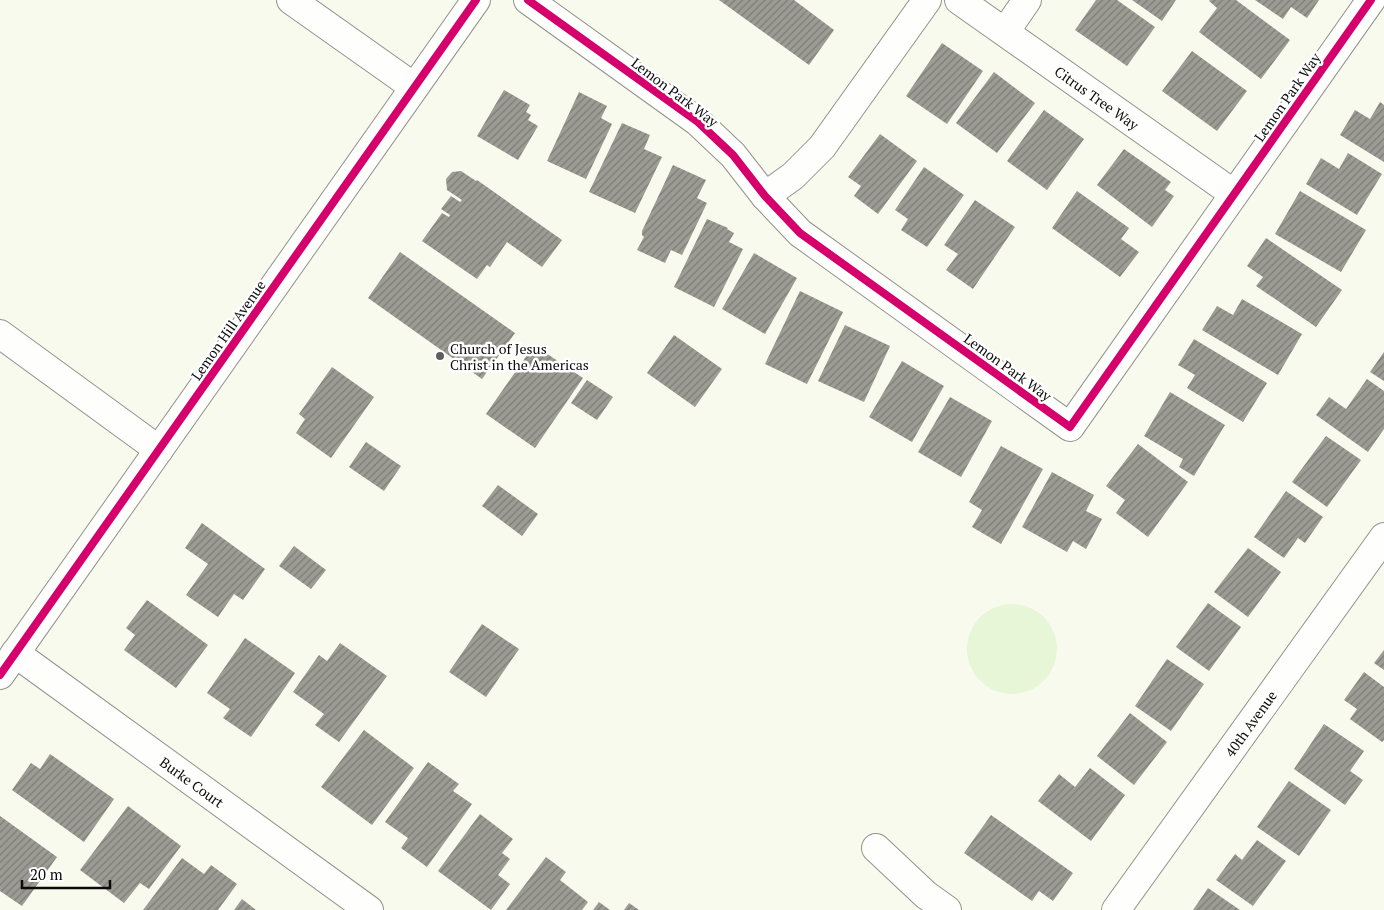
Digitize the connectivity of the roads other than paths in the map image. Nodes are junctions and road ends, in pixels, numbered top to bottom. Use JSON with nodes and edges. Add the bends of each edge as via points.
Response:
{"nodes":[{"id":1,"x":291,"y":0,"type":"edge"},
{"id":2,"x":476,"y":0,"type":"edge"},
{"id":3,"x":528,"y":0,"type":"edge"},
{"id":4,"x":926,"y":0,"type":"edge"},
{"id":5,"x":959,"y":0,"type":"edge"},
{"id":6,"x":1027,"y":0,"type":"edge"},
{"id":7,"x":1371,"y":0,"type":"edge"},
{"id":8,"x":1004,"y":32,"type":"junction"},
{"id":9,"x":414,"y":87,"type":"junction"},
{"id":10,"x":1234,"y":194,"type":"junction"},
{"id":11,"x":766,"y":196,"type":"junction"},
{"id":12,"x":0,"y":334,"type":"edge"},
{"id":13,"x":159,"y":450,"type":"junction"},
{"id":14,"x":1384,"y":537,"type":"edge"},
{"id":15,"x":8,"y":664,"type":"edge"},
{"id":16,"x":876,"y":848,"type":"dead end"},
{"id":17,"x":369,"y":910,"type":"edge"},
{"id":18,"x":947,"y":910,"type":"edge"},
{"id":19,"x":1116,"y":910,"type":"edge"}],
"edges":[{"from":1,"to":9,"type":"street"},
{"from":2,"to":9,"type":"street","name":"Lemon Hill Avenue"},
{"from":3,"to":11,"type":"street","name":"Lemon Park Way","via":[[698,122],[733,155]]},
{"from":4,"to":11,"type":"street","via":[[822,147],[793,176]]},
{"from":5,"to":8,"type":"street","name":"Citrus Tree Way"},
{"from":6,"to":8,"type":"street"},
{"from":7,"to":10,"type":"street","name":"Lemon Park Way"},
{"from":8,"to":10,"type":"street","name":"Citrus Tree Way"},
{"from":9,"to":13,"type":"street","name":"Lemon Hill Avenue"},
{"from":10,"to":11,"type":"street","name":"Lemon Park Way","via":[[1070,427],[800,233]]},
{"from":12,"to":13,"type":"street"},
{"from":13,"to":15,"type":"street","name":"Lemon Hill Avenue"},
{"from":14,"to":19,"type":"street","name":"40th Avenue"},
{"from":15,"to":17,"type":"street","name":"Burke Court"},
{"from":16,"to":18,"type":"street","via":[[926,895]]}]}
